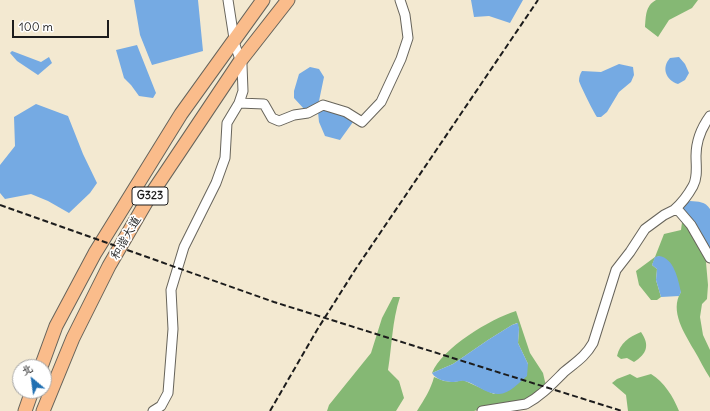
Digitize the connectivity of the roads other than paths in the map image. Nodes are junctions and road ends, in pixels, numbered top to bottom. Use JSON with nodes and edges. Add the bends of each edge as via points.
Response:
{"nodes":[{"id":1,"x":228,"y":0,"type":"edge"},
{"id":2,"x":262,"y":0,"type":"edge"},
{"id":3,"x":288,"y":0,"type":"edge"},
{"id":4,"x":400,"y":0,"type":"edge"},
{"id":5,"x":241,"y":60,"type":"junction"},
{"id":6,"x":239,"y":103,"type":"junction"},
{"id":7,"x":710,"y":116,"type":"edge"},
{"id":8,"x":674,"y":210,"type":"junction"},
{"id":9,"x":710,"y":258,"type":"edge"},
{"id":10,"x":44,"y":359,"type":"edge"},
{"id":11,"x":29,"y":399,"type":"edge"},
{"id":12,"x":25,"y":411,"type":"edge"},
{"id":13,"x":43,"y":411,"type":"edge"},
{"id":14,"x":153,"y":411,"type":"edge"},
{"id":15,"x":482,"y":411,"type":"edge"}],
"edges":[{"from":1,"to":5,"type":"street","via":[[235,45]]},
{"from":2,"to":10,"type":"highway","name":"和谐大道","number":"G323","via":[[181,114],[95,254],[56,326]]},
{"from":3,"to":5,"type":"highway","name":"和谐大道","number":"G323"},
{"from":4,"to":6,"type":"street","via":[[406,15],[408,38],[381,102],[362,122],[346,112],[323,105],[308,113],[279,121],[272,118],[264,104]]},
{"from":5,"to":6,"type":"street","via":[[243,91]]},
{"from":5,"to":13,"type":"highway","name":"和谐大道","number":"G323","via":[[148,199],[109,266],[73,338]]},
{"from":6,"to":14,"type":"street","via":[[227,123],[226,158],[184,247],[171,290],[173,329],[168,393],[161,406]]},
{"from":7,"to":8,"type":"street","via":[[698,144],[693,186]]},
{"from":8,"to":9,"type":"street","via":[[683,215]]},
{"from":8,"to":15,"type":"street","via":[[645,229],[616,270],[587,353],[532,401]]},
{"from":11,"to":12,"type":"highway"}]}
